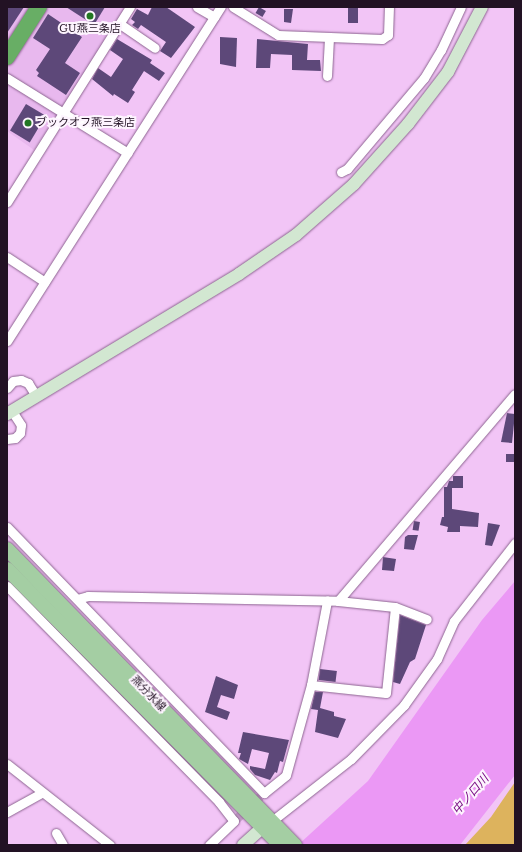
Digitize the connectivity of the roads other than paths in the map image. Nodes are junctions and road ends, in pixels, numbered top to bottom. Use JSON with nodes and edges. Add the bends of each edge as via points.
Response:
{"nodes":[{"id":1,"x":39,"y":7,"type":"edge"},
{"id":2,"x":130,"y":7,"type":"edge"},
{"id":3,"x":197,"y":7,"type":"edge"},
{"id":4,"x":221,"y":7,"type":"edge"},
{"id":5,"x":233,"y":7,"type":"edge"},
{"id":6,"x":389,"y":7,"type":"edge"},
{"id":7,"x":461,"y":7,"type":"edge"},
{"id":8,"x":482,"y":7,"type":"edge"},
{"id":9,"x":214,"y":17,"type":"junction"},
{"id":10,"x":120,"y":24,"type":"junction"},
{"id":11,"x":329,"y":37,"type":"junction"},
{"id":12,"x":155,"y":48,"type":"dead end"},
{"id":13,"x":7,"y":57,"type":"edge"},
{"id":14,"x":327,"y":76,"type":"dead end"},
{"id":15,"x":7,"y":78,"type":"edge"},
{"id":16,"x":64,"y":113,"type":"junction"},
{"id":17,"x":128,"y":153,"type":"junction"},
{"id":18,"x":341,"y":172,"type":"dead end"},
{"id":19,"x":7,"y":202,"type":"edge"},
{"id":20,"x":7,"y":257,"type":"edge"},
{"id":21,"x":44,"y":282,"type":"junction"},
{"id":22,"x":7,"y":341,"type":"edge"},
{"id":23,"x":7,"y":388,"type":"edge"},
{"id":24,"x":515,"y":394,"type":"edge"},
{"id":25,"x":36,"y":396,"type":"junction"},
{"id":26,"x":10,"y":412,"type":"edge"},
{"id":27,"x":7,"y":439,"type":"edge"},
{"id":28,"x":7,"y":528,"type":"edge"},
{"id":29,"x":515,"y":543,"type":"edge"},
{"id":30,"x":7,"y":549,"type":"edge"},
{"id":31,"x":7,"y":569,"type":"edge"},
{"id":32,"x":7,"y":586,"type":"edge"},
{"id":33,"x":77,"y":600,"type":"junction"},
{"id":34,"x":327,"y":601,"type":"junction"},
{"id":35,"x":338,"y":601,"type":"junction"},
{"id":36,"x":395,"y":606,"type":"junction"},
{"id":37,"x":428,"y":619,"type":"dead end"},
{"id":38,"x":310,"y":685,"type":"junction"},
{"id":39,"x":7,"y":764,"type":"edge"},
{"id":40,"x":41,"y":793,"type":"junction"},
{"id":41,"x":7,"y":812,"type":"edge"},
{"id":42,"x":267,"y":825,"type":"junction"},
{"id":43,"x":56,"y":833,"type":"dead end"},
{"id":44,"x":100,"y":842,"type":"edge"},
{"id":45,"x":289,"y":843,"type":"edge"},
{"id":46,"x":63,"y":845,"type":"edge"},
{"id":47,"x":110,"y":845,"type":"edge"},
{"id":48,"x":209,"y":845,"type":"edge"},
{"id":49,"x":243,"y":845,"type":"edge"}],
"edges":[{"from":1,"to":13,"type":"highway"},
{"from":2,"to":10,"type":"street"},
{"from":3,"to":9,"type":"street"},
{"from":4,"to":9,"type":"street"},
{"from":5,"to":11,"type":"street","via":[[278,35]]},
{"from":6,"to":11,"type":"street","via":[[388,35],[382,39]]},
{"from":7,"to":18,"type":"street","via":[[441,50],[424,78]]},
{"from":8,"to":25,"type":"street","via":[[448,72],[408,124],[354,184],[296,235],[239,274]]},
{"from":9,"to":17,"type":"street"},
{"from":10,"to":12,"type":"street"},
{"from":10,"to":16,"type":"street"},
{"from":11,"to":14,"type":"street"},
{"from":15,"to":16,"type":"street"},
{"from":16,"to":17,"type":"street"},
{"from":16,"to":19,"type":"street"},
{"from":17,"to":21,"type":"street"},
{"from":20,"to":21,"type":"street"},
{"from":21,"to":22,"type":"street"},
{"from":23,"to":25,"type":"street","via":[[13,381],[21,380],[28,383]]},
{"from":24,"to":35,"type":"street"},
{"from":25,"to":26,"type":"street"},
{"from":26,"to":27,"type":"street","via":[[21,426],[20,433],[15,438]]},
{"from":28,"to":33,"type":"street"},
{"from":29,"to":42,"type":"street","via":[[454,621],[437,659],[404,705],[351,759]]},
{"from":30,"to":42,"type":"main road","name":"燕分水線"},
{"from":31,"to":42,"type":"main road","name":"燕分水線"},
{"from":32,"to":48,"type":"street","via":[[219,802],[234,821]]},
{"from":33,"to":34,"type":"street","via":[[88,596]]},
{"from":33,"to":38,"type":"street","via":[[264,793],[286,775]]},
{"from":34,"to":35,"type":"street"},
{"from":34,"to":38,"type":"street"},
{"from":35,"to":36,"type":"street"},
{"from":36,"to":37,"type":"street"},
{"from":36,"to":38,"type":"street","via":[[386,693]]},
{"from":39,"to":40,"type":"street"},
{"from":40,"to":41,"type":"street"},
{"from":40,"to":44,"type":"street"},
{"from":42,"to":45,"type":"main road","name":"燕分水線"},
{"from":42,"to":49,"type":"street"},
{"from":43,"to":46,"type":"street"},
{"from":44,"to":47,"type":"street"}]}
